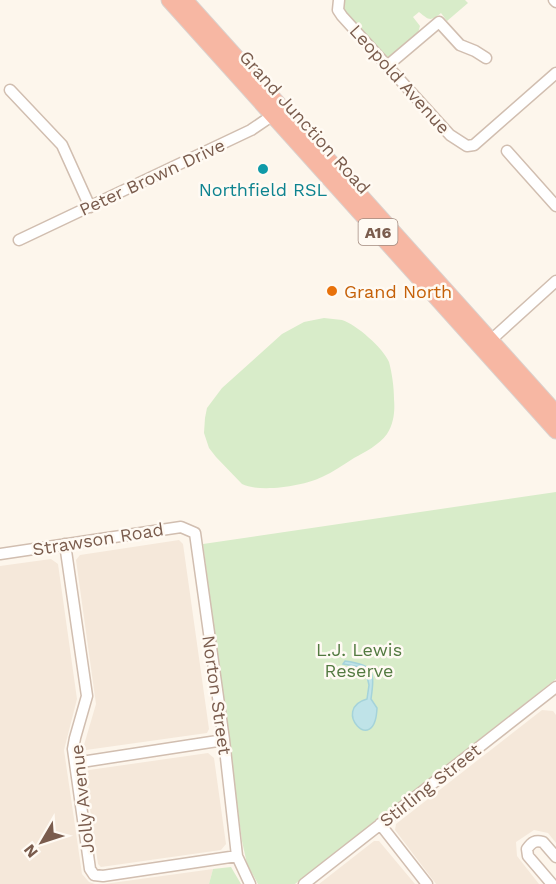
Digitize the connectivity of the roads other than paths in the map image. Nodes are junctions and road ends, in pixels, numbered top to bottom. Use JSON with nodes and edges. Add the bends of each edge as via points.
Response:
{"nodes":[{"id":1,"x":169,"y":0,"type":"edge"},
{"id":2,"x":185,"y":0,"type":"edge"},
{"id":3,"x":339,"y":0,"type":"edge"},
{"id":4,"x":486,"y":57,"type":"dead end"},
{"id":5,"x":387,"y":66,"type":"junction"},
{"id":6,"x":556,"y":73,"type":"edge"},
{"id":7,"x":10,"y":90,"type":"dead end"},
{"id":8,"x":278,"y":112,"type":"junction"},
{"id":9,"x":507,"y":151,"type":"dead end"},
{"id":10,"x":556,"y":206,"type":"edge"},
{"id":11,"x":90,"y":207,"type":"junction"},
{"id":12,"x":19,"y":240,"type":"dead end"},
{"id":13,"x":556,"y":280,"type":"edge"},
{"id":14,"x":486,"y":344,"type":"junction"},
{"id":15,"x":556,"y":413,"type":"edge"},
{"id":16,"x":556,"y":431,"type":"edge"},
{"id":17,"x":195,"y":533,"type":"joint"},
{"id":18,"x":65,"y":544,"type":"junction"},
{"id":19,"x":0,"y":554,"type":"edge"},
{"id":20,"x":554,"y":692,"type":"edge"},
{"id":21,"x":224,"y":740,"type":"junction"},
{"id":22,"x":75,"y":763,"type":"junction"},
{"id":23,"x":381,"y":824,"type":"junction"},
{"id":24,"x":237,"y":856,"type":"junction"},
{"id":25,"x":556,"y":857,"type":"edge"},
{"id":26,"x":250,"y":884,"type":"edge"},
{"id":27,"x":304,"y":884,"type":"edge"},
{"id":28,"x":427,"y":884,"type":"edge"},
{"id":29,"x":552,"y":884,"type":"edge"}],
"edges":[{"from":1,"to":8,"type":"highway","name":"Grand Junction Road","number":"A16"},
{"from":2,"to":8,"type":"highway","name":"Grand Junction Road","number":"A16"},
{"from":3,"to":5,"type":"street","name":"Leopold Avenue","via":[[342,15]]},
{"from":4,"to":5,"type":"street","via":[[460,45],[439,22]]},
{"from":5,"to":6,"type":"street","name":"Leopold Avenue","via":[[450,135],[467,146],[474,145]]},
{"from":7,"to":11,"type":"street","via":[[62,145]]},
{"from":8,"to":11,"type":"street","name":"Peter Brown Drive","via":[[251,130]]},
{"from":8,"to":14,"type":"highway","name":"Grand Junction Road","number":"A16"},
{"from":9,"to":10,"type":"street"},
{"from":11,"to":12,"type":"street","name":"Peter Brown Drive"},
{"from":13,"to":14,"type":"street"},
{"from":14,"to":15,"type":"highway","name":"Grand Junction Road","number":"A16"},
{"from":14,"to":16,"type":"highway","name":"Grand Junction Road","number":"A16"},
{"from":17,"to":18,"type":"street","name":"Strawson Road","via":[[181,527]]},
{"from":17,"to":21,"type":"street","name":"Norton Street"},
{"from":18,"to":19,"type":"street","name":"Strawson Road"},
{"from":18,"to":22,"type":"street","name":"Jolly Avenue","via":[[87,696],[73,749]]},
{"from":20,"to":23,"type":"street","name":"Stirling Street"},
{"from":21,"to":22,"type":"street"},
{"from":21,"to":24,"type":"street","name":"Norton Street"},
{"from":22,"to":24,"type":"street","name":"Jolly Avenue","via":[[94,875]]},
{"from":23,"to":27,"type":"street","name":"Stirling Street"},
{"from":23,"to":28,"type":"street"},
{"from":24,"to":26,"type":"street","name":"Norton Street"},
{"from":25,"to":29,"type":"street","via":[[537,840],[527,849],[528,856]]}]}
